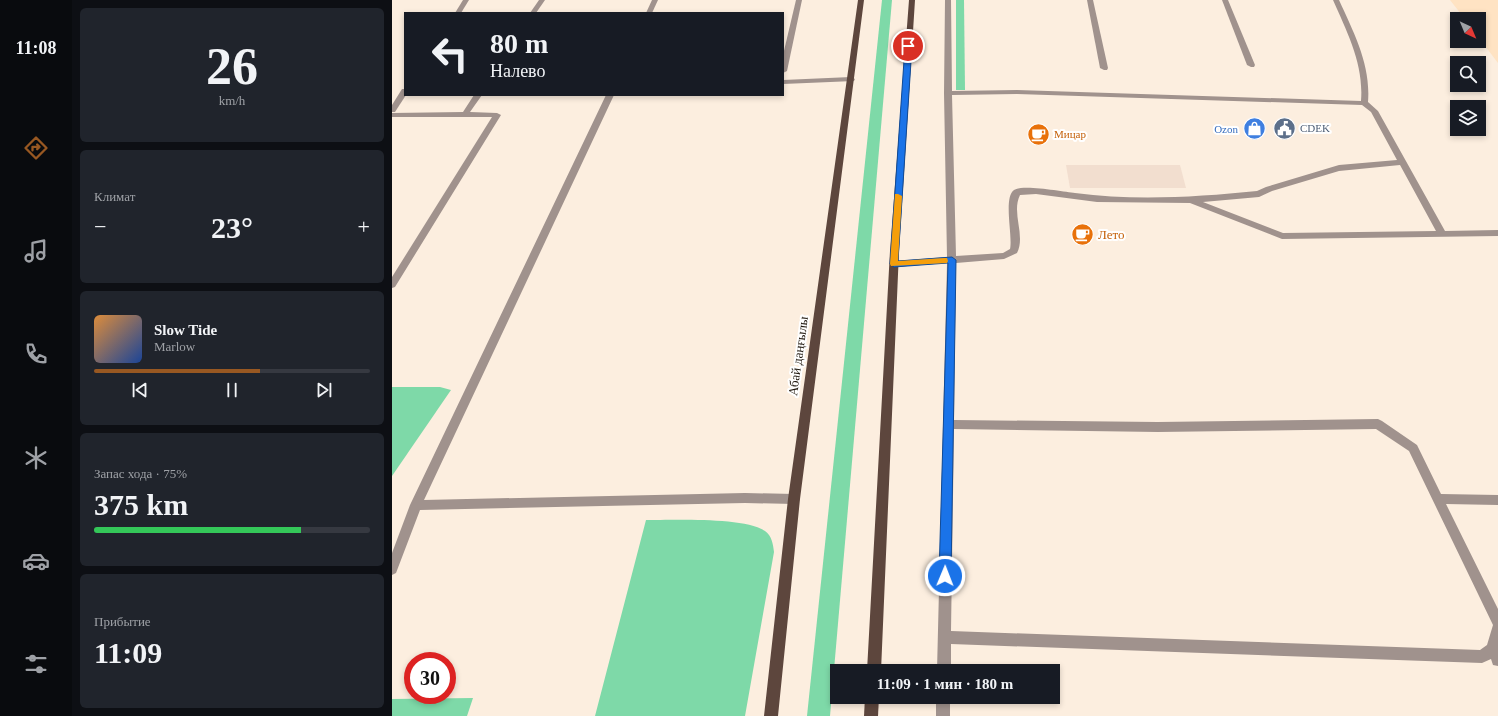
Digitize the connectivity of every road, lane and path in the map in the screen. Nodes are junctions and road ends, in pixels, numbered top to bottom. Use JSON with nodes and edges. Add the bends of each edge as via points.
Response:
{"nodes":[{"id":1,"x":466,"y":0,"type":"edge"},
{"id":2,"x":542,"y":0,"type":"edge"},
{"id":3,"x":655,"y":0,"type":"edge"},
{"id":4,"x":799,"y":0,"type":"edge"},
{"id":5,"x":861,"y":0,"type":"edge"},
{"id":6,"x":912,"y":0,"type":"edge"},
{"id":7,"x":948,"y":0,"type":"edge"},
{"id":8,"x":1090,"y":0,"type":"edge"},
{"id":9,"x":1225,"y":0,"type":"edge"},
{"id":10,"x":1336,"y":0,"type":"edge"},
{"id":11,"x":459,"y":12,"type":"edge"},
{"id":12,"x":534,"y":12,"type":"edge"},
{"id":13,"x":649,"y":12,"type":"edge"},
{"id":14,"x":1251,"y":65,"type":"dead end"},
{"id":15,"x":784,"y":67,"type":"edge"},
{"id":16,"x":1104,"y":68,"type":"dead end"},
{"id":17,"x":851,"y":79,"type":"junction"},
{"id":18,"x":784,"y":82,"type":"edge"},
{"id":19,"x":404,"y":92,"type":"edge"},
{"id":20,"x":948,"y":93,"type":"junction"},
{"id":21,"x":477,"y":96,"type":"edge"},
{"id":22,"x":610,"y":96,"type":"edge"},
{"id":23,"x":1364,"y":103,"type":"junction"},
{"id":24,"x":392,"y":110,"type":"edge"},
{"id":25,"x":465,"y":114,"type":"junction"},
{"id":26,"x":392,"y":115,"type":"edge"},
{"id":27,"x":1402,"y":162,"type":"junction"},
{"id":28,"x":1192,"y":200,"type":"junction"},
{"id":29,"x":1498,"y":233,"type":"edge"},
{"id":30,"x":1442,"y":234,"type":"junction"},
{"id":31,"x":952,"y":260,"type":"junction"},
{"id":32,"x":894,"y":264,"type":"junction"},
{"id":33,"x":392,"y":285,"type":"edge"},
{"id":34,"x":948,"y":424,"type":"junction"},
{"id":35,"x":794,"y":498,"type":"junction"},
{"id":36,"x":1438,"y":499,"type":"junction"},
{"id":37,"x":1498,"y":500,"type":"edge"},
{"id":38,"x":416,"y":505,"type":"junction"},
{"id":39,"x":392,"y":569,"type":"edge"},
{"id":40,"x":1498,"y":622,"type":"edge"},
{"id":41,"x":1498,"y":627,"type":"edge"},
{"id":42,"x":944,"y":637,"type":"junction"},
{"id":43,"x":1495,"y":654,"type":"edge"},
{"id":44,"x":874,"y":664,"type":"edge"},
{"id":45,"x":944,"y":664,"type":"edge"},
{"id":46,"x":872,"y":704,"type":"edge"},
{"id":47,"x":943,"y":704,"type":"edge"},
{"id":48,"x":771,"y":716,"type":"edge"},
{"id":49,"x":871,"y":716,"type":"edge"},
{"id":50,"x":943,"y":716,"type":"edge"}],
"edges":[{"from":1,"to":11,"type":"street"},
{"from":2,"to":12,"type":"street"},
{"from":3,"to":13,"type":"street"},
{"from":4,"to":15,"type":"street"},
{"from":5,"to":17,"type":"main road","name":"Абай даңғылы"},
{"from":6,"to":32,"type":"main road"},
{"from":7,"to":20,"type":"street"},
{"from":8,"to":16,"type":"street"},
{"from":9,"to":14,"type":"street"},
{"from":10,"to":23,"type":"street","via":[[1363,68],[1367,90]]},
{"from":17,"to":18,"type":"street"},
{"from":17,"to":35,"type":"main road","name":"Абай даңғылы"},
{"from":19,"to":24,"type":"street"},
{"from":20,"to":23,"type":"street","via":[[1017,92]]},
{"from":20,"to":31,"type":"street"},
{"from":21,"to":25,"type":"street"},
{"from":22,"to":38,"type":"street"},
{"from":23,"to":27,"type":"street","via":[[1374,111]]},
{"from":25,"to":26,"type":"street"},
{"from":25,"to":33,"type":"street","via":[[497,115]]},
{"from":27,"to":28,"type":"street","via":[[1339,168],[1259,194]]},
{"from":27,"to":30,"type":"street"},
{"from":28,"to":30,"type":"street","via":[[1282,236]]},
{"from":28,"to":31,"type":"street","via":[[1097,200],[1036,191],[1017,192],[1013,198],[1017,244],[1014,251],[1004,256]]},
{"from":29,"to":30,"type":"street"},
{"from":31,"to":32,"type":"street"},
{"from":31,"to":34,"type":"street"},
{"from":32,"to":44,"type":"main road"},
{"from":34,"to":36,"type":"street","via":[[1158,427],[1378,424],[1413,448]]},
{"from":34,"to":42,"type":"street"},
{"from":35,"to":38,"type":"street"},
{"from":35,"to":48,"type":"main road","name":"Абай даңғылы"},
{"from":36,"to":37,"type":"street"},
{"from":36,"to":40,"type":"street"},
{"from":38,"to":39,"type":"street"},
{"from":41,"to":43,"type":"street"},
{"from":42,"to":43,"type":"street","via":[[1482,657]]},
{"from":42,"to":45,"type":"street"},
{"from":46,"to":49,"type":"main road"},
{"from":47,"to":50,"type":"street"}]}
